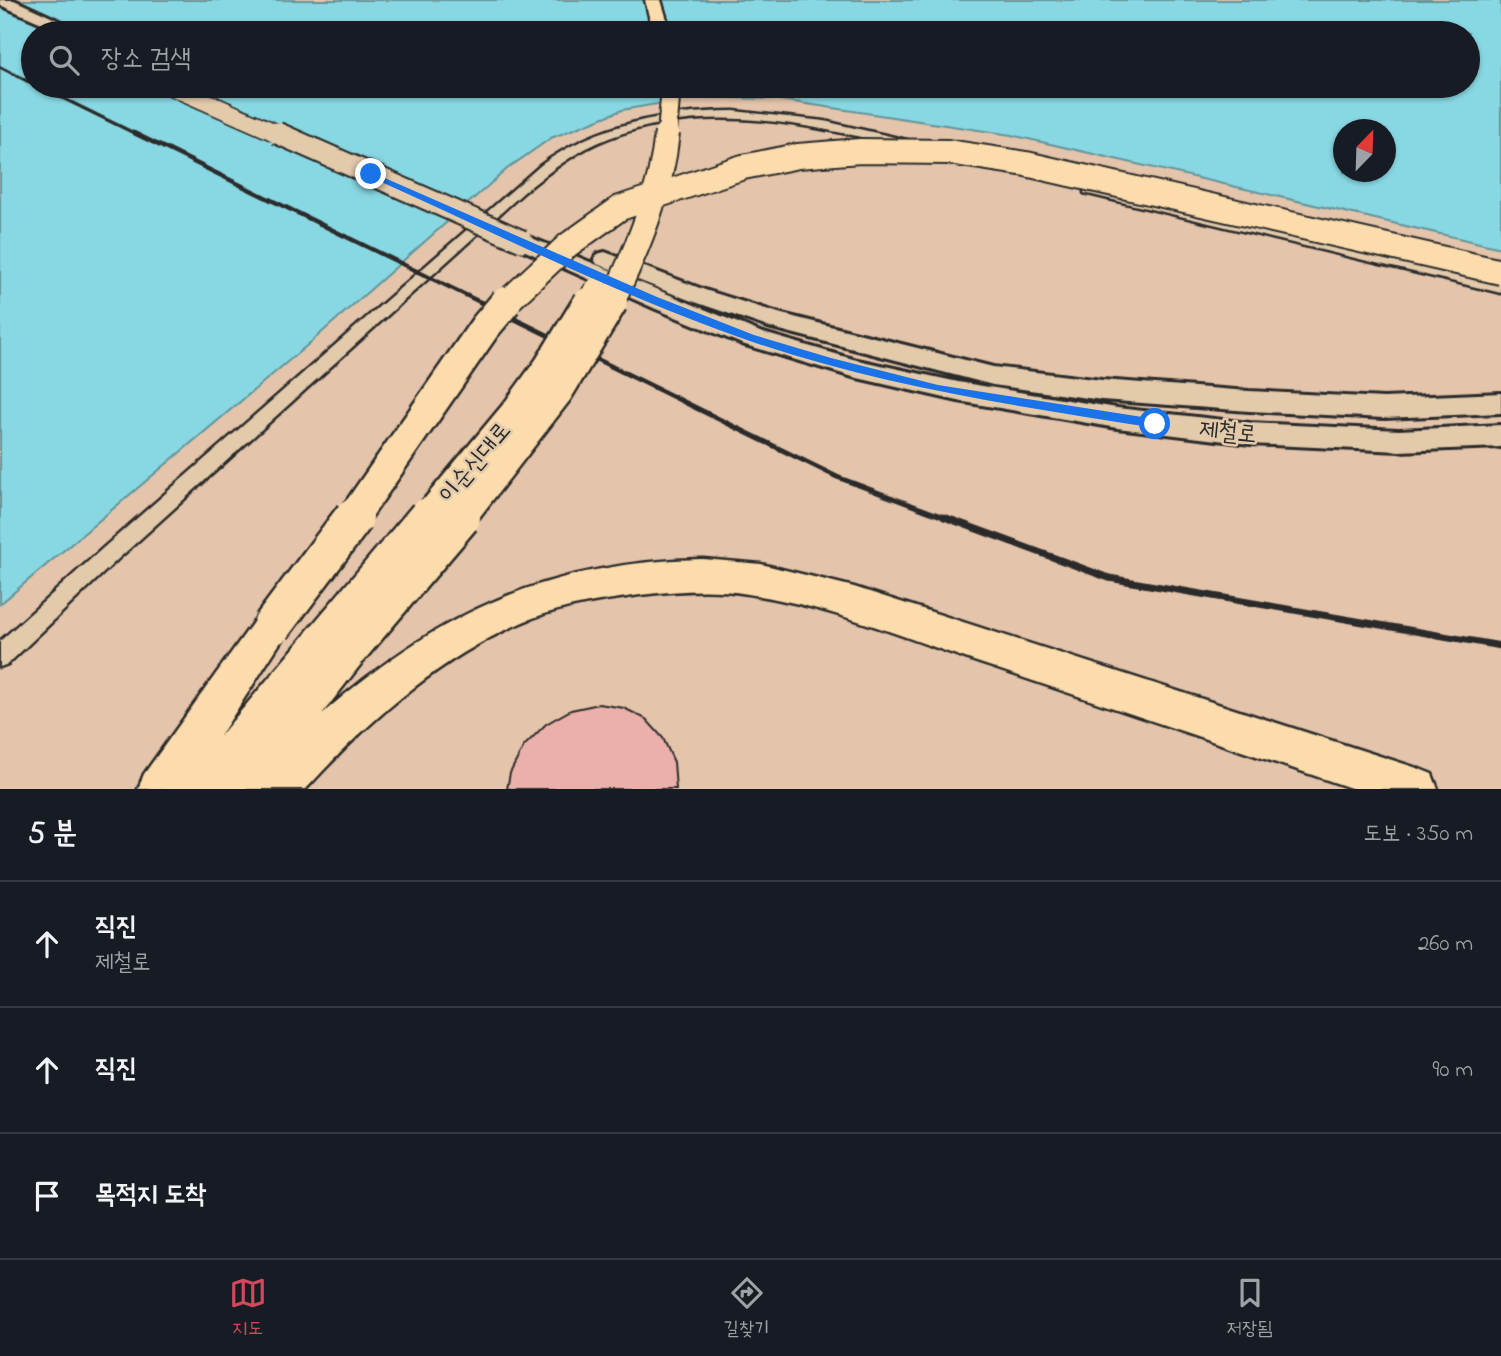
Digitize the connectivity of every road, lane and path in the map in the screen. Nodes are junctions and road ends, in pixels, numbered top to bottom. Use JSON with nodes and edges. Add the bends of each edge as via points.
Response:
{"nodes":[{"id":1,"x":2,"y":0,"type":"edge"},
{"id":2,"x":646,"y":2,"type":"edge"},
{"id":3,"x":0,"y":10,"type":"edge"},
{"id":4,"x":24,"y":21,"type":"edge"},
{"id":5,"x":50,"y":21,"type":"edge"},
{"id":6,"x":647,"y":21,"type":"edge"},
{"id":7,"x":656,"y":21,"type":"edge"},
{"id":8,"x":199,"y":98,"type":"edge"},
{"id":9,"x":226,"y":98,"type":"edge"},
{"id":10,"x":654,"y":98,"type":"edge"},
{"id":11,"x":670,"y":98,"type":"edge"},
{"id":12,"x":529,"y":236,"type":"junction"},
{"id":13,"x":1501,"y":272,"type":"edge"},
{"id":14,"x":1432,"y":273,"type":"junction"},
{"id":15,"x":1501,"y":288,"type":"edge"},
{"id":16,"x":1501,"y":297,"type":"edge"},
{"id":17,"x":1501,"y":403,"type":"edge"},
{"id":18,"x":1501,"y":436,"type":"edge"},
{"id":19,"x":334,"y":647,"type":"junction"},
{"id":20,"x":0,"y":656,"type":"edge"},
{"id":21,"x":159,"y":789,"type":"edge"},
{"id":22,"x":203,"y":789,"type":"edge"},
{"id":23,"x":238,"y":789,"type":"edge"},
{"id":24,"x":277,"y":789,"type":"edge"},
{"id":25,"x":1417,"y":789,"type":"edge"}],
"edges":[{"from":1,"to":5,"type":"main road"},
{"from":2,"to":6,"type":"highway"},
{"from":2,"to":7,"type":"highway"},
{"from":3,"to":4,"type":"main road"},
{"from":8,"to":12,"type":"main road","bridge":true},
{"from":9,"to":12,"type":"main road"},
{"from":10,"to":19,"type":"highway","name":"이순신대로","bridge":true,"via":[[643,172],[623,234],[595,294],[517,411]]},
{"from":11,"to":19,"type":"highway","name":"이순신대로","bridge":true,"via":[[662,165],[643,237],[593,337],[537,419]]},
{"from":12,"to":17,"type":"main road","name":"제철로","via":[[750,312],[993,376],[1249,401],[1384,408]]},
{"from":12,"to":18,"type":"main road","name":"제철로","via":[[653,299],[750,337],[938,389],[1127,421],[1265,435],[1386,440]]},
{"from":13,"to":21,"type":"highway","bridge":true,"via":[[1026,164],[948,152],[798,156],[722,173],[620,208],[568,244],[517,290],[485,327]]},
{"from":14,"to":15,"type":"street"},
{"from":14,"to":16,"type":"street"},
{"from":14,"to":20,"type":"street","via":[[852,130],[787,118],[707,113],[635,126],[561,157],[519,189]]},
{"from":19,"to":22,"type":"highway","name":"이순신대로"},
{"from":19,"to":23,"type":"highway","name":"이순신대로"},
{"from":24,"to":25,"type":"highway","via":[[353,712],[459,637],[538,601],[602,583],[682,574],[760,580],[853,604]]}]}
